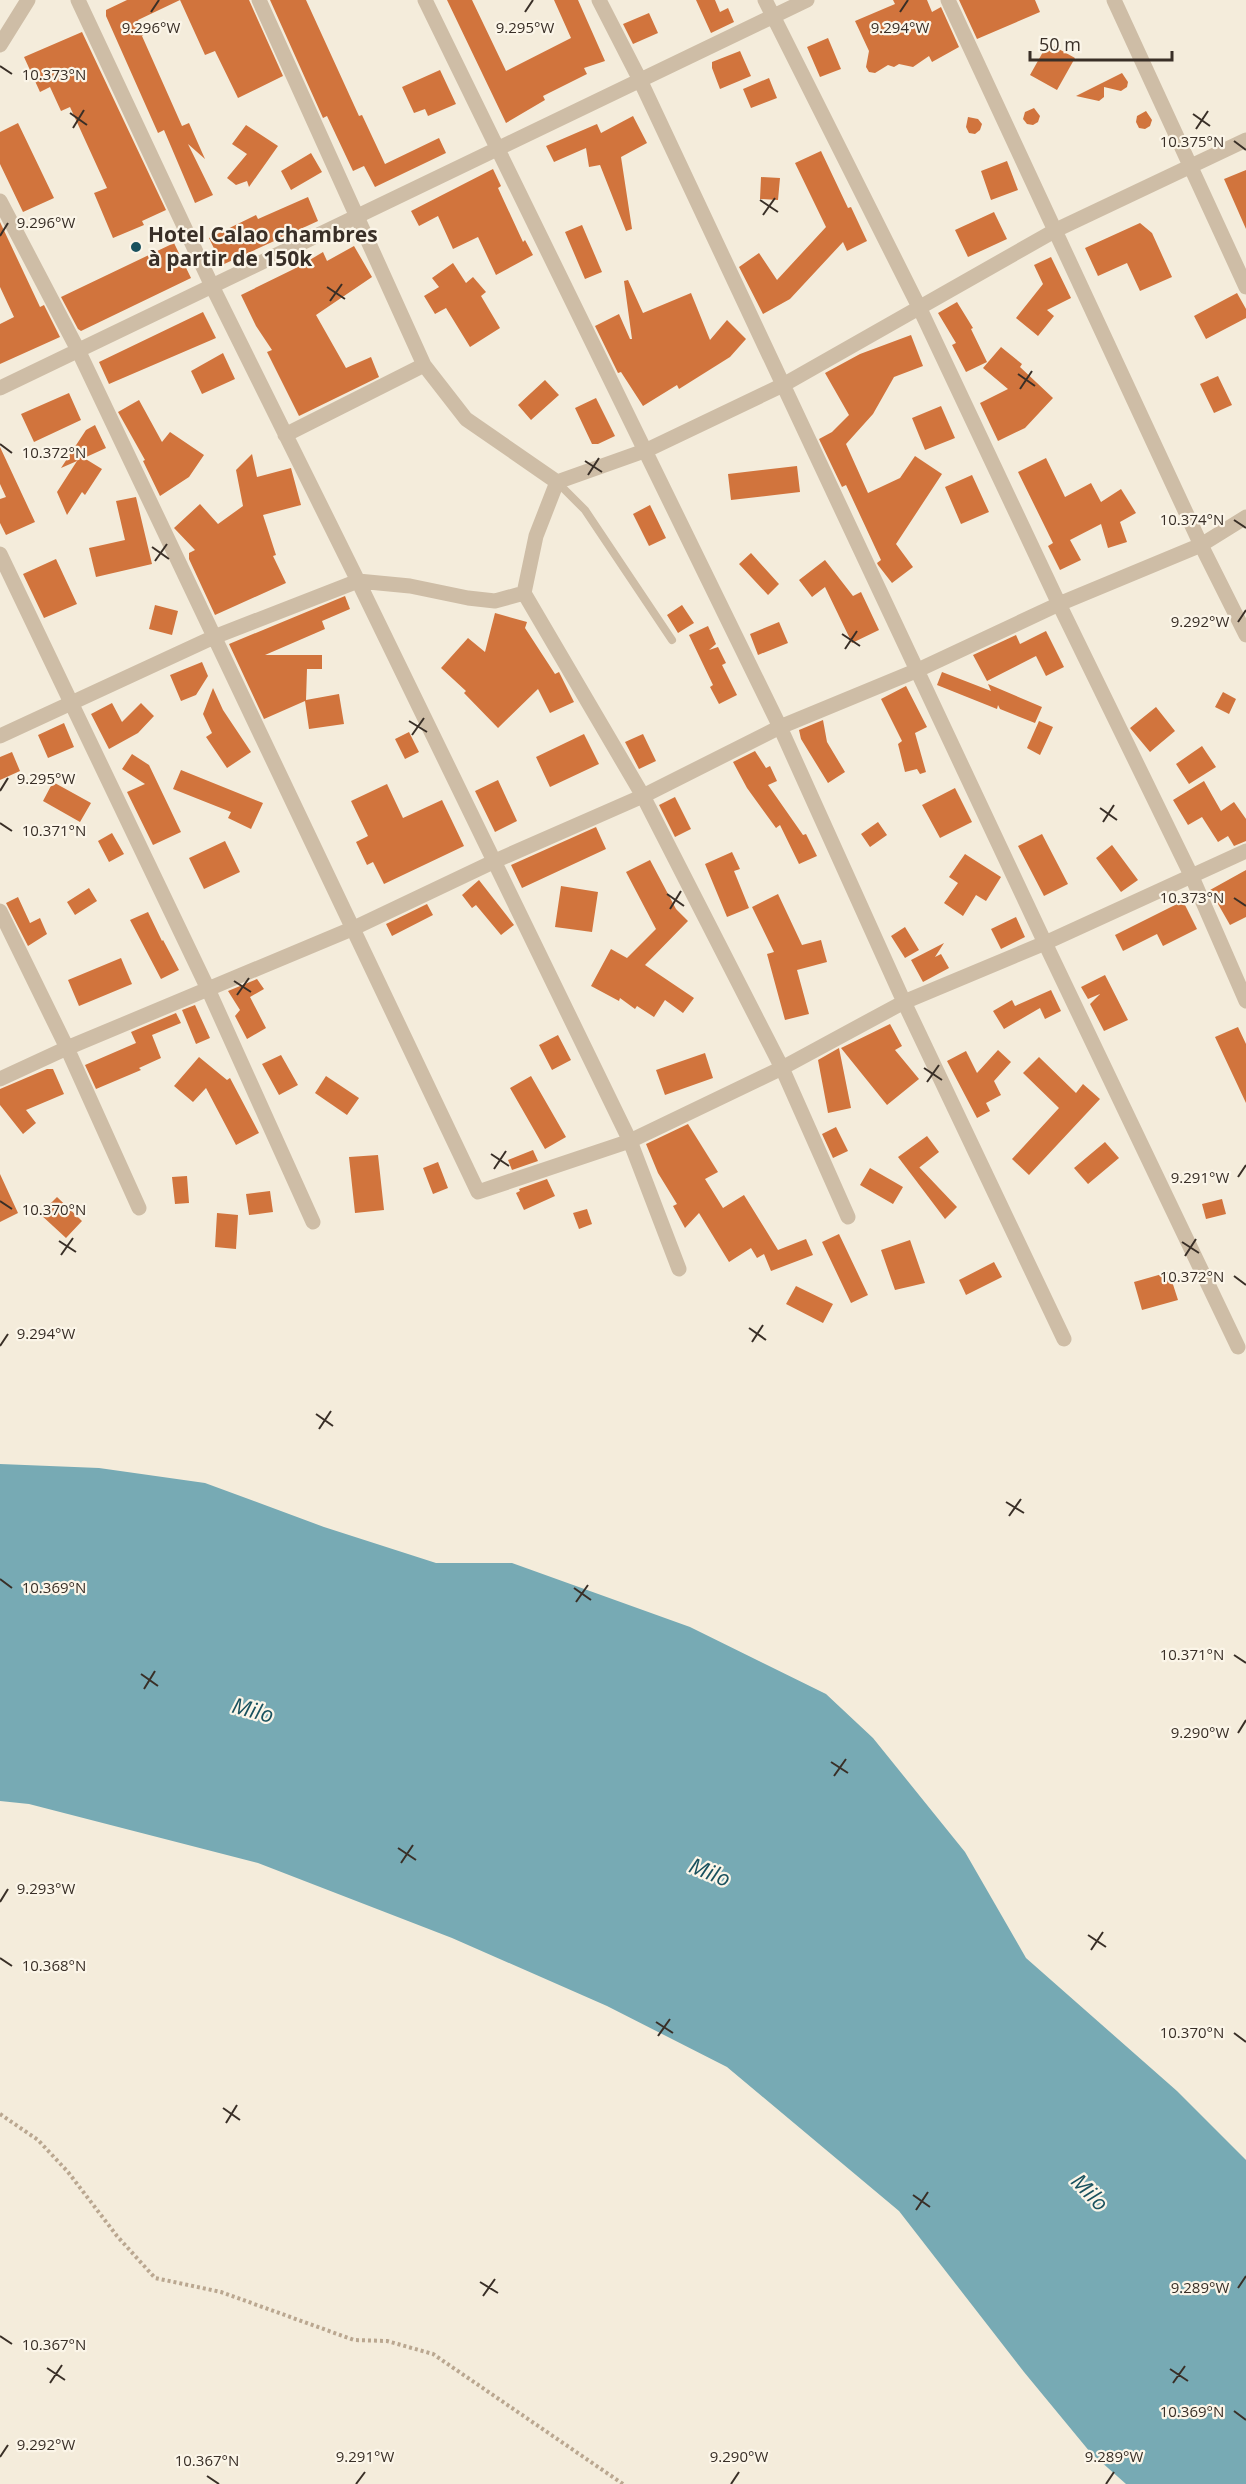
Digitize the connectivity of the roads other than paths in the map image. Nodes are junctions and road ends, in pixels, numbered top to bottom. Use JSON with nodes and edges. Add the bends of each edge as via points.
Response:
{"nodes":[{"id":1,"x":28,"y":0,"type":"edge"},
{"id":2,"x":78,"y":0,"type":"edge"},
{"id":3,"x":259,"y":0,"type":"edge"},
{"id":4,"x":425,"y":0,"type":"edge"},
{"id":5,"x":599,"y":0,"type":"edge"},
{"id":6,"x":765,"y":0,"type":"edge"},
{"id":7,"x":807,"y":0,"type":"edge"},
{"id":8,"x":948,"y":0,"type":"edge"},
{"id":9,"x":1114,"y":0,"type":"edge"},
{"id":10,"x":772,"y":17,"type":"junction"},
{"id":11,"x":0,"y":45,"type":"edge"},
{"id":12,"x":640,"y":80,"type":"junction"},
{"id":13,"x":1246,"y":140,"type":"edge"},
{"id":14,"x":498,"y":148,"type":"junction"},
{"id":15,"x":1191,"y":166,"type":"junction"},
{"id":16,"x":0,"y":201,"type":"edge"},
{"id":17,"x":357,"y":216,"type":"junction"},
{"id":18,"x":1056,"y":230,"type":"junction"},
{"id":19,"x":212,"y":286,"type":"junction"},
{"id":20,"x":1246,"y":286,"type":"edge"},
{"id":21,"x":920,"y":309,"type":"junction"},
{"id":22,"x":78,"y":350,"type":"junction"},
{"id":23,"x":424,"y":365,"type":"junction"},
{"id":24,"x":783,"y":386,"type":"junction"},
{"id":25,"x":0,"y":388,"type":"edge"},
{"id":26,"x":285,"y":435,"type":"junction"},
{"id":27,"x":647,"y":450,"type":"junction"},
{"id":28,"x":557,"y":482,"type":"junction"},
{"id":29,"x":1246,"y":517,"type":"edge"},
{"id":30,"x":1201,"y":545,"type":"junction"},
{"id":31,"x":0,"y":554,"type":"edge"},
{"id":32,"x":358,"y":581,"type":"junction"},
{"id":33,"x":524,"y":593,"type":"junction"},
{"id":34,"x":1059,"y":603,"type":"junction"},
{"id":35,"x":1246,"y":635,"type":"edge"},
{"id":36,"x":214,"y":638,"type":"junction"},
{"id":37,"x":672,"y":640,"type":"dead end"},
{"id":38,"x":918,"y":670,"type":"junction"},
{"id":39,"x":72,"y":704,"type":"junction"},
{"id":40,"x":780,"y":727,"type":"junction"},
{"id":41,"x":0,"y":736,"type":"edge"},
{"id":42,"x":643,"y":796,"type":"junction"},
{"id":43,"x":1246,"y":851,"type":"edge"},
{"id":44,"x":495,"y":861,"type":"junction"},
{"id":45,"x":1192,"y":877,"type":"junction"},
{"id":46,"x":0,"y":912,"type":"edge"},
{"id":47,"x":354,"y":928,"type":"junction"},
{"id":48,"x":1045,"y":943,"type":"junction"},
{"id":49,"x":208,"y":989,"type":"junction"},
{"id":50,"x":1246,"y":1001,"type":"edge"},
{"id":51,"x":904,"y":1002,"type":"junction"},
{"id":52,"x":67,"y":1048,"type":"junction"},
{"id":53,"x":782,"y":1068,"type":"junction"},
{"id":54,"x":0,"y":1079,"type":"edge"},
{"id":55,"x":630,"y":1141,"type":"junction"},
{"id":56,"x":139,"y":1208,"type":"dead end"},
{"id":57,"x":848,"y":1217,"type":"dead end"},
{"id":58,"x":313,"y":1222,"type":"dead end"},
{"id":59,"x":680,"y":1269,"type":"dead end"},
{"id":60,"x":1064,"y":1338,"type":"dead end"},
{"id":61,"x":1238,"y":1347,"type":"dead end"}],
"edges":[{"from":1,"to":11,"type":"street"},
{"from":2,"to":19,"type":"street"},
{"from":3,"to":17,"type":"street"},
{"from":4,"to":14,"type":"street"},
{"from":5,"to":12,"type":"street"},
{"from":6,"to":10,"type":"street"},
{"from":7,"to":10,"type":"street"},
{"from":8,"to":18,"type":"street"},
{"from":9,"to":15,"type":"street"},
{"from":10,"to":12,"type":"street"},
{"from":10,"to":21,"type":"street"},
{"from":12,"to":14,"type":"street"},
{"from":12,"to":24,"type":"street"},
{"from":13,"to":15,"type":"street"},
{"from":14,"to":17,"type":"street"},
{"from":14,"to":27,"type":"street"},
{"from":15,"to":18,"type":"street"},
{"from":15,"to":20,"type":"street"},
{"from":16,"to":22,"type":"street"},
{"from":17,"to":19,"type":"street"},
{"from":17,"to":23,"type":"street"},
{"from":18,"to":21,"type":"street"},
{"from":18,"to":30,"type":"street"},
{"from":19,"to":22,"type":"street"},
{"from":19,"to":26,"type":"street"},
{"from":21,"to":24,"type":"street"},
{"from":21,"to":34,"type":"street"},
{"from":22,"to":25,"type":"street"},
{"from":22,"to":36,"type":"street"},
{"from":23,"to":26,"type":"street"},
{"from":23,"to":28,"type":"street","via":[[466,419]]},
{"from":24,"to":27,"type":"street"},
{"from":24,"to":38,"type":"street"},
{"from":26,"to":32,"type":"street"},
{"from":27,"to":28,"type":"street"},
{"from":27,"to":40,"type":"street"},
{"from":28,"to":33,"type":"street","via":[[536,536]]},
{"from":28,"to":37,"type":"lane","via":[[585,510]]},
{"from":29,"to":30,"type":"street"},
{"from":30,"to":34,"type":"street"},
{"from":30,"to":35,"type":"street"},
{"from":31,"to":39,"type":"street"},
{"from":32,"to":33,"type":"street","via":[[495,601]]},
{"from":32,"to":36,"type":"street"},
{"from":32,"to":44,"type":"street"},
{"from":33,"to":42,"type":"street"},
{"from":34,"to":38,"type":"street"},
{"from":34,"to":45,"type":"street"},
{"from":36,"to":39,"type":"street"},
{"from":36,"to":47,"type":"street"},
{"from":38,"to":40,"type":"street"},
{"from":38,"to":48,"type":"street"},
{"from":39,"to":41,"type":"street"},
{"from":39,"to":49,"type":"street"},
{"from":40,"to":42,"type":"street"},
{"from":40,"to":51,"type":"street"},
{"from":42,"to":44,"type":"street"},
{"from":42,"to":53,"type":"street"},
{"from":43,"to":45,"type":"street"},
{"from":44,"to":47,"type":"street"},
{"from":44,"to":55,"type":"street"},
{"from":45,"to":48,"type":"street"},
{"from":45,"to":50,"type":"street"},
{"from":46,"to":52,"type":"street"},
{"from":47,"to":49,"type":"street"},
{"from":47,"to":55,"type":"street","via":[[478,1192]]},
{"from":48,"to":51,"type":"street"},
{"from":48,"to":61,"type":"street"},
{"from":49,"to":52,"type":"street"},
{"from":49,"to":58,"type":"street"},
{"from":51,"to":53,"type":"street"},
{"from":51,"to":60,"type":"street"},
{"from":52,"to":54,"type":"street"},
{"from":52,"to":56,"type":"street"},
{"from":53,"to":55,"type":"street"},
{"from":53,"to":57,"type":"street"},
{"from":55,"to":59,"type":"street"}]}
